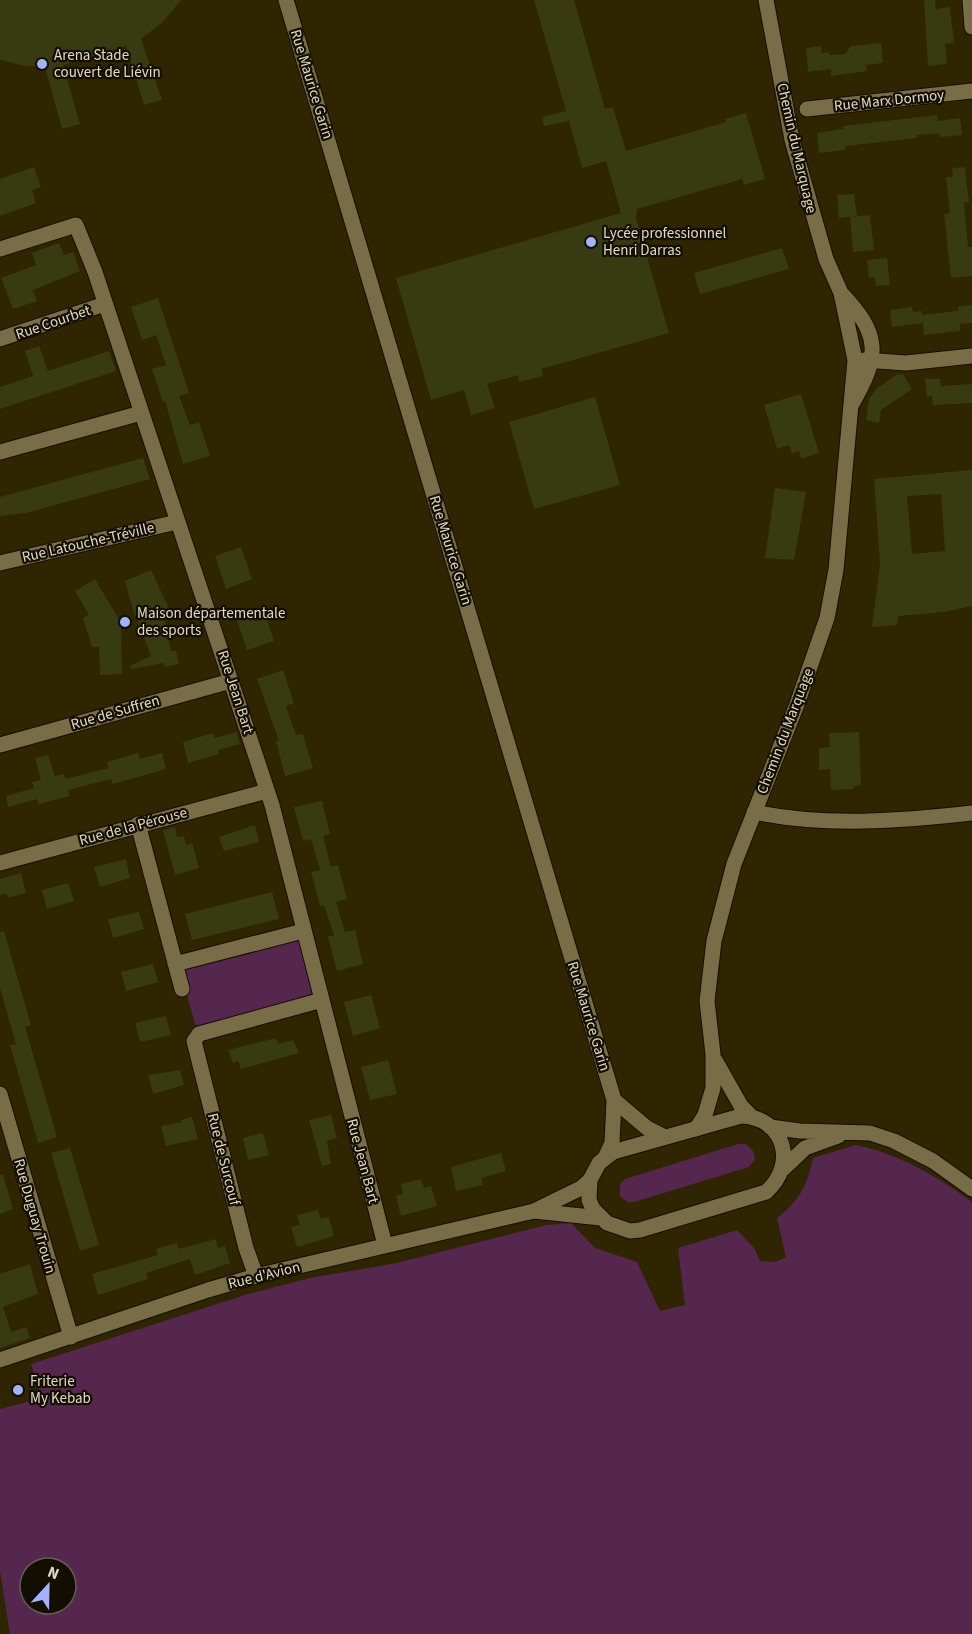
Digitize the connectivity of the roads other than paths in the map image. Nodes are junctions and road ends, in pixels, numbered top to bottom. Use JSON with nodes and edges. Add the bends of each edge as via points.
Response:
{"nodes":[{"id":1,"x":286,"y":0,"type":"edge"},
{"id":2,"x":766,"y":0,"type":"edge"},
{"id":3,"x":970,"y":0,"type":"edge"},
{"id":4,"x":972,"y":27,"type":"edge"},
{"id":5,"x":972,"y":91,"type":"edge"},
{"id":6,"x":807,"y":109,"type":"dead end"},
{"id":7,"x":0,"y":249,"type":"edge"},
{"id":8,"x":841,"y":293,"type":"junction"},
{"id":9,"x":105,"y":304,"type":"junction"},
{"id":10,"x":0,"y":339,"type":"edge"},
{"id":11,"x":972,"y":356,"type":"edge"},
{"id":12,"x":855,"y":360,"type":"junction"},
{"id":13,"x":873,"y":360,"type":"junction"},
{"id":14,"x":852,"y":404,"type":"junction"},
{"id":15,"x":141,"y":413,"type":"junction"},
{"id":16,"x":0,"y":452,"type":"edge"},
{"id":17,"x":177,"y":522,"type":"junction"},
{"id":18,"x":0,"y":563,"type":"edge"},
{"id":19,"x":231,"y":681,"type":"junction"},
{"id":20,"x":0,"y":745,"type":"edge"},
{"id":21,"x":267,"y":791,"type":"junction"},
{"id":22,"x":754,"y":812,"type":"junction"},
{"id":23,"x":972,"y":813,"type":"edge"},
{"id":24,"x":138,"y":824,"type":"junction"},
{"id":25,"x":0,"y":863,"type":"edge"},
{"id":26,"x":303,"y":931,"type":"junction"},
{"id":27,"x":175,"y":964,"type":"junction"},
{"id":28,"x":182,"y":989,"type":"dead end"},
{"id":29,"x":321,"y":1000,"type":"junction"},
{"id":30,"x":713,"y":1054,"type":"junction"},
{"id":31,"x":0,"y":1094,"type":"edge"},
{"id":32,"x":614,"y":1100,"type":"junction"},
{"id":33,"x":752,"y":1117,"type":"junction"},
{"id":34,"x":770,"y":1126,"type":"junction"},
{"id":35,"x":696,"y":1129,"type":"junction"},
{"id":36,"x":844,"y":1133,"type":"junction"},
{"id":37,"x":665,"y":1137,"type":"junction"},
{"id":38,"x":606,"y":1156,"type":"junction"},
{"id":39,"x":783,"y":1169,"type":"junction"},
{"id":40,"x":590,"y":1180,"type":"junction"},
{"id":41,"x":972,"y":1189,"type":"edge"},
{"id":42,"x":534,"y":1211,"type":"junction"},
{"id":43,"x":601,"y":1218,"type":"junction"},
{"id":44,"x":385,"y":1245,"type":"junction"},
{"id":45,"x":256,"y":1276,"type":"junction"},
{"id":46,"x":71,"y":1336,"type":"junction"},
{"id":47,"x":0,"y":1360,"type":"edge"}],
"edges":[{"from":1,"to":32,"type":"street","name":"Rue Maurice Garin"},
{"from":2,"to":8,"type":"street","name":"Chemin du Marquage","via":[[792,140],[826,259]]},
{"from":3,"to":4,"type":"street"},
{"from":5,"to":6,"type":"street","name":"Rue Marx Dormoy"},
{"from":7,"to":9,"type":"street","name":"Rue Jean Bart","via":[[76,225]]},
{"from":8,"to":12,"type":"street","name":"Chemin du Marquage"},
{"from":8,"to":13,"type":"street","name":"Chemin du Marquage","via":[[865,323],[872,340]]},
{"from":9,"to":10,"type":"street","name":"Rue Courbet"},
{"from":9,"to":15,"type":"street","name":"Rue Jean Bart"},
{"from":11,"to":13,"type":"street","via":[[906,363]]},
{"from":12,"to":13,"type":"street"},
{"from":12,"to":14,"type":"street","name":"Chemin du Marquage"},
{"from":13,"to":14,"type":"street","name":"Chemin du Marquage"},
{"from":14,"to":22,"type":"street","name":"Chemin du Marquage","via":[[836,570],[827,618]]},
{"from":15,"to":16,"type":"street"},
{"from":15,"to":17,"type":"street","name":"Rue Jean Bart"},
{"from":17,"to":18,"type":"street","name":"Rue Latouche-Tréville"},
{"from":17,"to":19,"type":"street","name":"Rue Jean Bart"},
{"from":19,"to":20,"type":"street","name":"Rue de Suffren"},
{"from":19,"to":21,"type":"street","name":"Rue Jean Bart"},
{"from":21,"to":24,"type":"street","name":"Rue de la Pérouse"},
{"from":21,"to":26,"type":"street","name":"Rue Jean Bart"},
{"from":22,"to":23,"type":"street","via":[[820,820],[929,818]]},
{"from":22,"to":30,"type":"street","name":"Chemin du Marquage","via":[[734,864],[714,941],[707,1001]]},
{"from":24,"to":25,"type":"street","name":"Rue de la Pérouse"},
{"from":24,"to":27,"type":"street"},
{"from":26,"to":27,"type":"street"},
{"from":26,"to":29,"type":"street","name":"Rue Jean Bart"},
{"from":27,"to":28,"type":"street"},
{"from":29,"to":44,"type":"street","name":"Rue Jean Bart"},
{"from":29,"to":45,"type":"street","name":"Rue de Surcouf","via":[[199,1034],[194,1041]]},
{"from":30,"to":33,"type":"street","name":"Chemin du Marquage","via":[[722,1077]]},
{"from":30,"to":35,"type":"street","name":"Chemin du Marquage","via":[[711,1100]]},
{"from":31,"to":46,"type":"street","name":"Rue Duguay Trouin"},
{"from":32,"to":37,"type":"street","via":[[647,1128]]},
{"from":32,"to":38,"type":"street","name":"Rue Maurice Garin","via":[[612,1143]]},
{"from":33,"to":34,"type":"street"},
{"from":33,"to":35,"type":"street","via":[[741,1116]]},
{"from":34,"to":36,"type":"street"},
{"from":34,"to":39,"type":"street","via":[[782,1145]]},
{"from":35,"to":37,"type":"street"},
{"from":36,"to":39,"type":"street","name":"Rue d'Avion","via":[[805,1148]]},
{"from":36,"to":41,"type":"street","via":[[870,1133],[894,1141],[933,1161]]},
{"from":37,"to":38,"type":"street"},
{"from":38,"to":40,"type":"street"},
{"from":39,"to":43,"type":"street","name":"Rue d'Avion","via":[[766,1192],[640,1230],[620,1228]]},
{"from":40,"to":42,"type":"street","name":"Rue d'Avion"},
{"from":40,"to":43,"type":"street","via":[[589,1200]]},
{"from":42,"to":43,"type":"street","name":"Rue d'Avion"},
{"from":42,"to":44,"type":"street","name":"Rue d'Avion"},
{"from":44,"to":45,"type":"street","name":"Rue d'Avion"},
{"from":45,"to":46,"type":"street","name":"Rue d'Avion"},
{"from":46,"to":47,"type":"street","name":"Rue d'Avion"}]}
